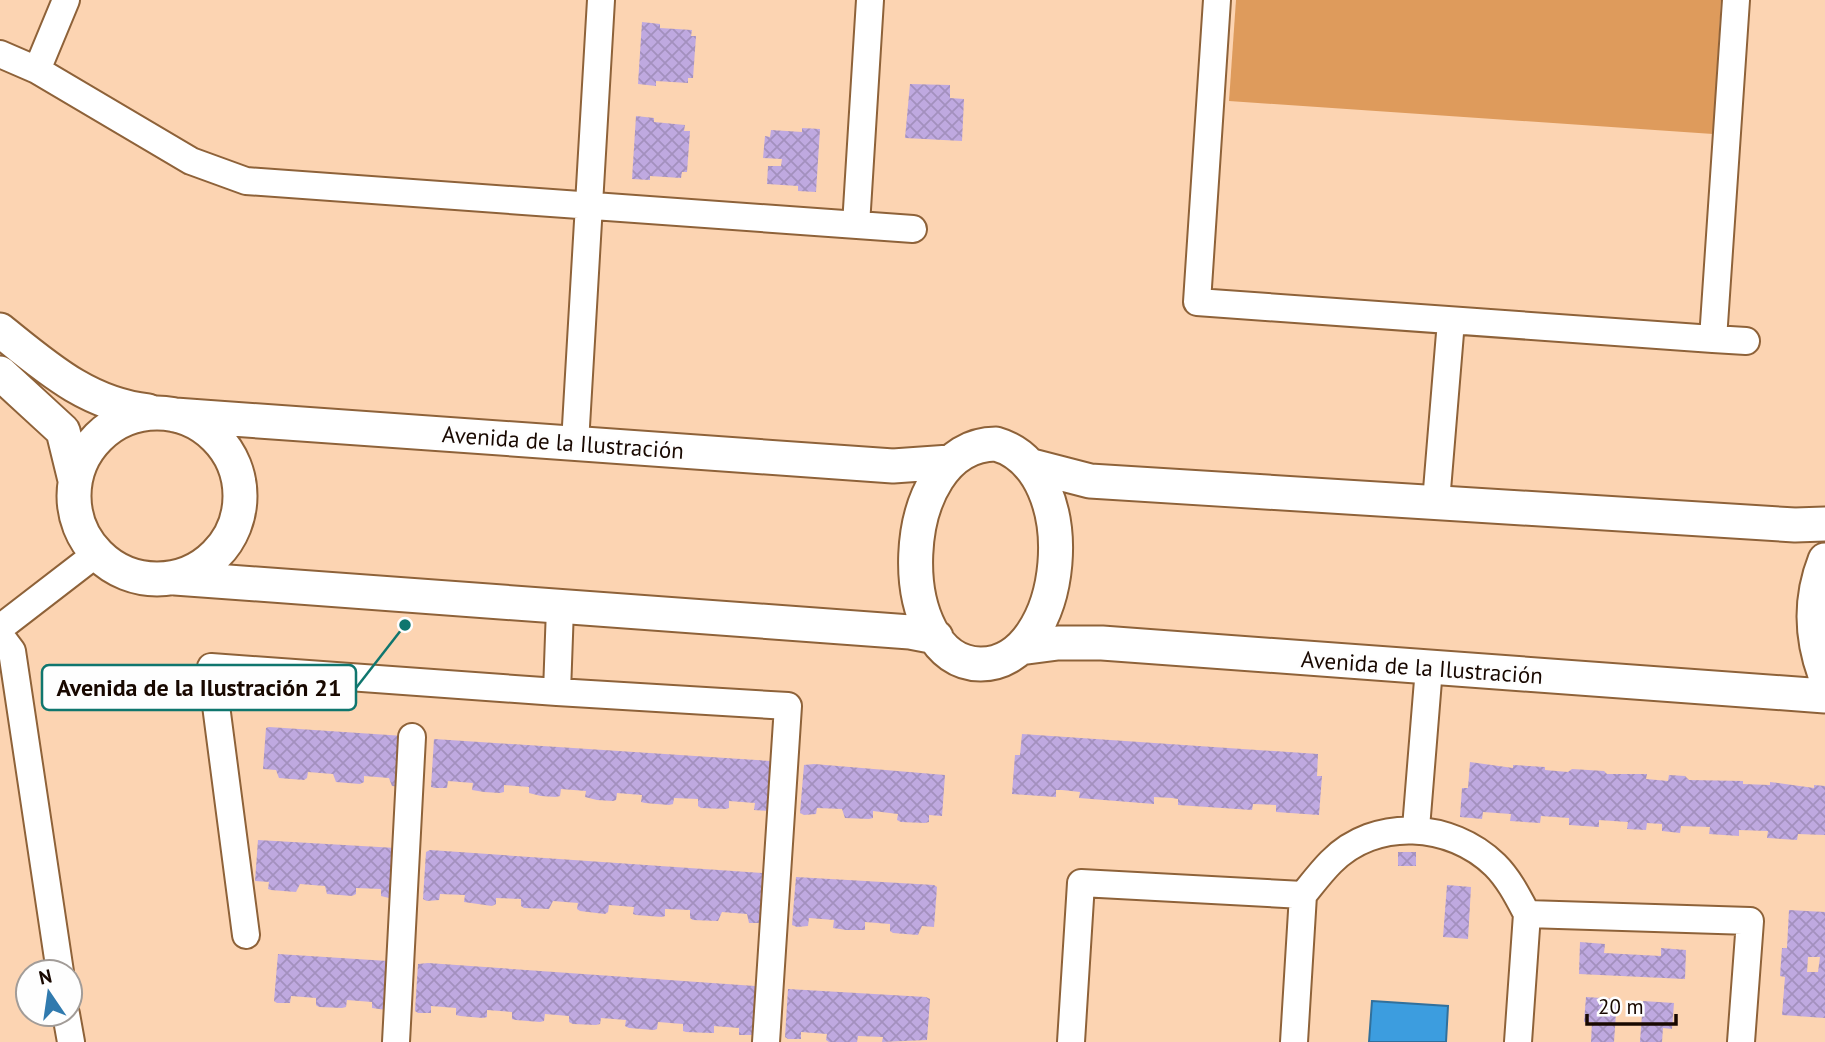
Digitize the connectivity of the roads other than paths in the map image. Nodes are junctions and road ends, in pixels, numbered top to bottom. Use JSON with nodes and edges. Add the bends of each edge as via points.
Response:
{"nodes":[{"id":1,"x":66,"y":0,"type":"edge"},
{"id":2,"x":601,"y":0,"type":"edge"},
{"id":3,"x":870,"y":0,"type":"edge"},
{"id":4,"x":1217,"y":0,"type":"edge"},
{"id":5,"x":1736,"y":0,"type":"edge"},
{"id":6,"x":0,"y":54,"type":"edge"},
{"id":7,"x":37,"y":70,"type":"junction"},
{"id":8,"x":590,"y":208,"type":"junction"},
{"id":9,"x":856,"y":225,"type":"junction"},
{"id":10,"x":913,"y":229,"type":"dead end"},
{"id":11,"x":1451,"y":321,"type":"junction"},
{"id":12,"x":0,"y":330,"type":"edge"},
{"id":13,"x":1713,"y":339,"type":"junction"},
{"id":14,"x":1746,"y":341,"type":"dead end"},
{"id":15,"x":0,"y":373,"type":"edge"},
{"id":16,"x":168,"y":414,"type":"junction"},
{"id":17,"x":575,"y":443,"type":"junction"},
{"id":18,"x":950,"y":462,"type":"junction"},
{"id":19,"x":1032,"y":466,"type":"junction"},
{"id":20,"x":75,"y":481,"type":"junction"},
{"id":21,"x":1436,"y":502,"type":"junction"},
{"id":22,"x":1825,"y":524,"type":"edge"},
{"id":23,"x":96,"y":554,"type":"junction"},
{"id":24,"x":1825,"y":560,"type":"edge"},
{"id":25,"x":175,"y":578,"type":"junction"},
{"id":26,"x":560,"y":608,"type":"junction"},
{"id":27,"x":936,"y":637,"type":"junction"},
{"id":28,"x":3,"y":644,"type":"edge"},
{"id":29,"x":1020,"y":648,"type":"junction"},
{"id":30,"x":1429,"y":668,"type":"junction"},
{"id":31,"x":1825,"y":675,"type":"edge"},
{"id":32,"x":557,"y":692,"type":"junction"},
{"id":33,"x":1825,"y":696,"type":"edge"},
{"id":34,"x":412,"y":737,"type":"dead end"},
{"id":35,"x":1416,"y":828,"type":"junction"},
{"id":36,"x":1303,"y":895,"type":"junction"},
{"id":37,"x":1527,"y":914,"type":"junction"},
{"id":38,"x":246,"y":935,"type":"dead end"},
{"id":39,"x":58,"y":958,"type":"edge"},
{"id":40,"x":396,"y":1042,"type":"edge"},
{"id":41,"x":766,"y":1042,"type":"edge"},
{"id":42,"x":1071,"y":1042,"type":"edge"},
{"id":43,"x":1294,"y":1042,"type":"edge"},
{"id":44,"x":1518,"y":1042,"type":"edge"},
{"id":45,"x":1741,"y":1042,"type":"edge"}],
"edges":[{"from":1,"to":7,"type":"street"},
{"from":2,"to":8,"type":"street"},
{"from":3,"to":9,"type":"street"},
{"from":4,"to":11,"type":"street","via":[[1197,302]]},
{"from":5,"to":13,"type":"street"},
{"from":6,"to":7,"type":"street"},
{"from":7,"to":8,"type":"street","via":[[191,161],[246,181]]},
{"from":8,"to":9,"type":"street"},
{"from":8,"to":17,"type":"street"},
{"from":9,"to":10,"type":"street"},
{"from":11,"to":13,"type":"street"},
{"from":11,"to":21,"type":"street"},
{"from":12,"to":16,"type":"street","name":"Avenida de la Ilustración","via":[[57,375],[102,401]]},
{"from":13,"to":14,"type":"street"},
{"from":15,"to":20,"type":"street","via":[[63,431]]},
{"from":16,"to":17,"type":"street","name":"Avenida de la Ilustración"},
{"from":16,"to":20,"type":"street","via":[[137,415],[106,431],[83,458]]},
{"from":16,"to":25,"type":"street","via":[[201,426],[223,444],[236,469],[241,496],[236,524],[222,549],[201,567]]},
{"from":17,"to":18,"type":"street","name":"Avenida de la Ilustración","via":[[893,466]]},
{"from":18,"to":19,"type":"street","via":[[969,449],[996,444],[1014,450]]},
{"from":18,"to":27,"type":"street","via":[[929,494],[915,549],[919,597]]},
{"from":19,"to":21,"type":"street","via":[[1090,481]]},
{"from":19,"to":29,"type":"street","via":[[1054,518],[1056,559],[1045,607]]},
{"from":20,"to":23,"type":"street","via":[[74,507],[81,532]]},
{"from":21,"to":22,"type":"street"},
{"from":23,"to":25,"type":"street","via":[[119,571],[146,579]]},
{"from":23,"to":28,"type":"street"},
{"from":24,"to":31,"type":"street","via":[[1813,607],[1815,639]]},
{"from":25,"to":26,"type":"street"},
{"from":26,"to":27,"type":"street"},
{"from":26,"to":32,"type":"street"},
{"from":27,"to":29,"type":"street","via":[[960,660],[980,664],[1000,660]]},
{"from":28,"to":39,"type":"street"},
{"from":29,"to":30,"type":"street","name":"Avenida de la Ilustración","via":[[1102,643]]},
{"from":30,"to":33,"type":"street","name":"Avenida de la Ilustración"},
{"from":30,"to":35,"type":"street"},
{"from":32,"to":38,"type":"street","via":[[211,667]]},
{"from":32,"to":41,"type":"street","via":[[788,706]]},
{"from":34,"to":40,"type":"street"},
{"from":35,"to":36,"type":"street","via":[[1381,834],[1352,846],[1331,861]]},
{"from":35,"to":37,"type":"street","via":[[1471,847],[1495,865]]},
{"from":36,"to":42,"type":"street","via":[[1081,883]]},
{"from":36,"to":43,"type":"street"},
{"from":37,"to":44,"type":"street"},
{"from":37,"to":45,"type":"street","via":[[1750,921]]}]}
